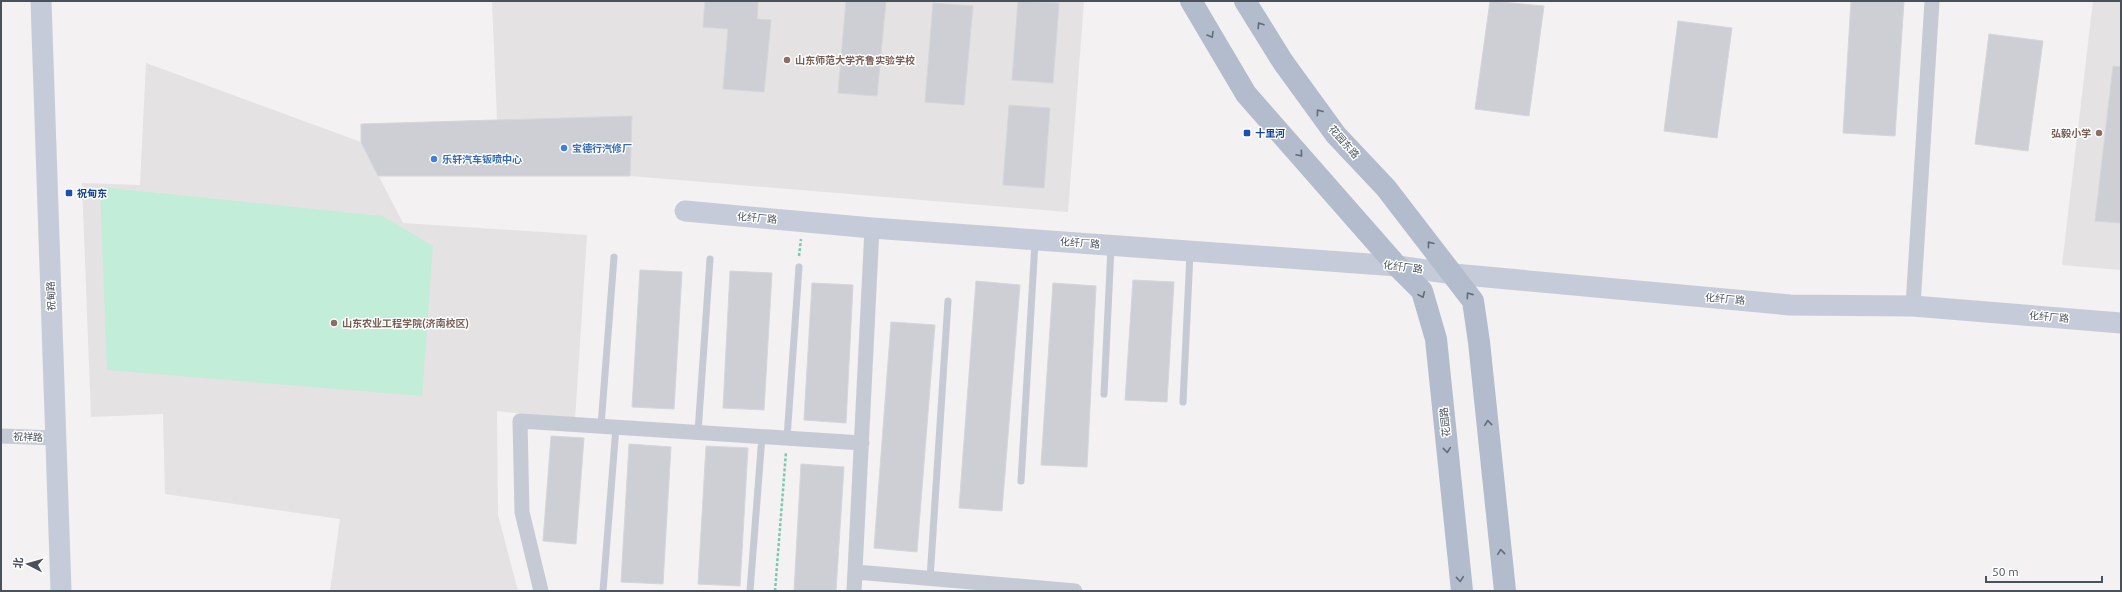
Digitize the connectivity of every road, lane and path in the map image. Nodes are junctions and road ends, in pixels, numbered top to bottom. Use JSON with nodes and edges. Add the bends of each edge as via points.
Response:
{"nodes":[{"id":1,"x":41,"y":1,"type":"edge"},
{"id":2,"x":1191,"y":1,"type":"edge"},
{"id":3,"x":1245,"y":1,"type":"edge"},
{"id":4,"x":1932,"y":1,"type":"edge"},
{"id":5,"x":685,"y":211,"type":"dead end"},
{"id":6,"x":802,"y":222,"type":"junction"},
{"id":7,"x":872,"y":228,"type":"junction"},
{"id":8,"x":1035,"y":240,"type":"junction"},
{"id":9,"x":1111,"y":245,"type":"junction"},
{"id":10,"x":1191,"y":251,"type":"junction"},
{"id":11,"x":614,"y":257,"type":"dead end"},
{"id":12,"x":710,"y":259,"type":"dead end"},
{"id":13,"x":1397,"y":266,"type":"junction"},
{"id":14,"x":799,"y":267,"type":"joint"},
{"id":15,"x":1454,"y":274,"type":"junction"},
{"id":16,"x":948,"y":301,"type":"dead end"},
{"id":17,"x":1913,"y":306,"type":"junction"},
{"id":18,"x":2121,"y":323,"type":"edge"},
{"id":19,"x":1104,"y":394,"type":"dead end"},
{"id":20,"x":1183,"y":402,"type":"dead end"},
{"id":21,"x":601,"y":426,"type":"junction"},
{"id":22,"x":616,"y":426,"type":"junction"},
{"id":23,"x":698,"y":432,"type":"junction"},
{"id":24,"x":1,"y":436,"type":"edge"},
{"id":25,"x":762,"y":436,"type":"junction"},
{"id":26,"x":55,"y":438,"type":"junction"},
{"id":27,"x":787,"y":438,"type":"junction"},
{"id":28,"x":862,"y":443,"type":"junction"},
{"id":29,"x":1021,"y":481,"type":"dead end"},
{"id":30,"x":856,"y":572,"type":"junction"},
{"id":31,"x":930,"y":579,"type":"junction"},
{"id":32,"x":954,"y":586,"type":"edge"},
{"id":33,"x":1029,"y":589,"type":"edge"},
{"id":34,"x":61,"y":591,"type":"edge"},
{"id":35,"x":541,"y":591,"type":"edge"},
{"id":36,"x":603,"y":591,"type":"edge"},
{"id":37,"x":750,"y":591,"type":"edge"},
{"id":38,"x":775,"y":591,"type":"edge"},
{"id":39,"x":854,"y":591,"type":"edge"},
{"id":40,"x":1075,"y":591,"type":"edge"},
{"id":41,"x":1462,"y":591,"type":"edge"},
{"id":42,"x":1505,"y":591,"type":"edge"}],
"edges":[{"from":1,"to":26,"type":"street","name":"祝甸路"},
{"from":2,"to":13,"type":"main road","one_way":true,"via":[[1246,94]]},
{"from":15,"to":3,"type":"main road","name":"花园东路","one_way":true,"via":[[1386,188],[1336,134],[1283,62]]},
{"from":4,"to":17,"type":"street"},
{"from":5,"to":6,"type":"street","name":"化纤厂路"},
{"from":6,"to":7,"type":"street","name":"化纤厂路"},
{"from":6,"to":14,"type":"path"},
{"from":7,"to":8,"type":"street","name":"化纤厂路"},
{"from":7,"to":28,"type":"street"},
{"from":8,"to":9,"type":"street","name":"化纤厂路"},
{"from":8,"to":29,"type":"lane"},
{"from":9,"to":10,"type":"street","name":"化纤厂路"},
{"from":9,"to":19,"type":"lane"},
{"from":10,"to":13,"type":"street","name":"化纤厂路"},
{"from":10,"to":20,"type":"lane"},
{"from":11,"to":21,"type":"lane"},
{"from":12,"to":23,"type":"lane"},
{"from":13,"to":15,"type":"street","name":"化纤厂路"},
{"from":13,"to":41,"type":"main road","name":"花园路","one_way":true,"via":[[1422,291],[1436,339]]},
{"from":14,"to":27,"type":"lane"},
{"from":15,"to":17,"type":"street","name":"化纤厂路","via":[[1790,305]]},
{"from":42,"to":15,"type":"main road","one_way":true,"via":[[1473,301]]},
{"from":16,"to":31,"type":"lane"},
{"from":17,"to":18,"type":"street","name":"化纤厂路"},
{"from":21,"to":22,"type":"street"},
{"from":21,"to":35,"type":"street","via":[[520,421],[522,512]]},
{"from":22,"to":23,"type":"street"},
{"from":22,"to":36,"type":"lane"},
{"from":23,"to":25,"type":"street"},
{"from":24,"to":26,"type":"street","name":"祝祥路"},
{"from":25,"to":27,"type":"street"},
{"from":25,"to":37,"type":"lane"},
{"from":26,"to":34,"type":"street","name":"祝甸路"},
{"from":27,"to":28,"type":"street"},
{"from":27,"to":38,"type":"path"},
{"from":28,"to":30,"type":"street"},
{"from":30,"to":31,"type":"street"},
{"from":30,"to":39,"type":"street"},
{"from":31,"to":32,"type":"street"},
{"from":32,"to":33,"type":"street"},
{"from":33,"to":40,"type":"street"}]}
